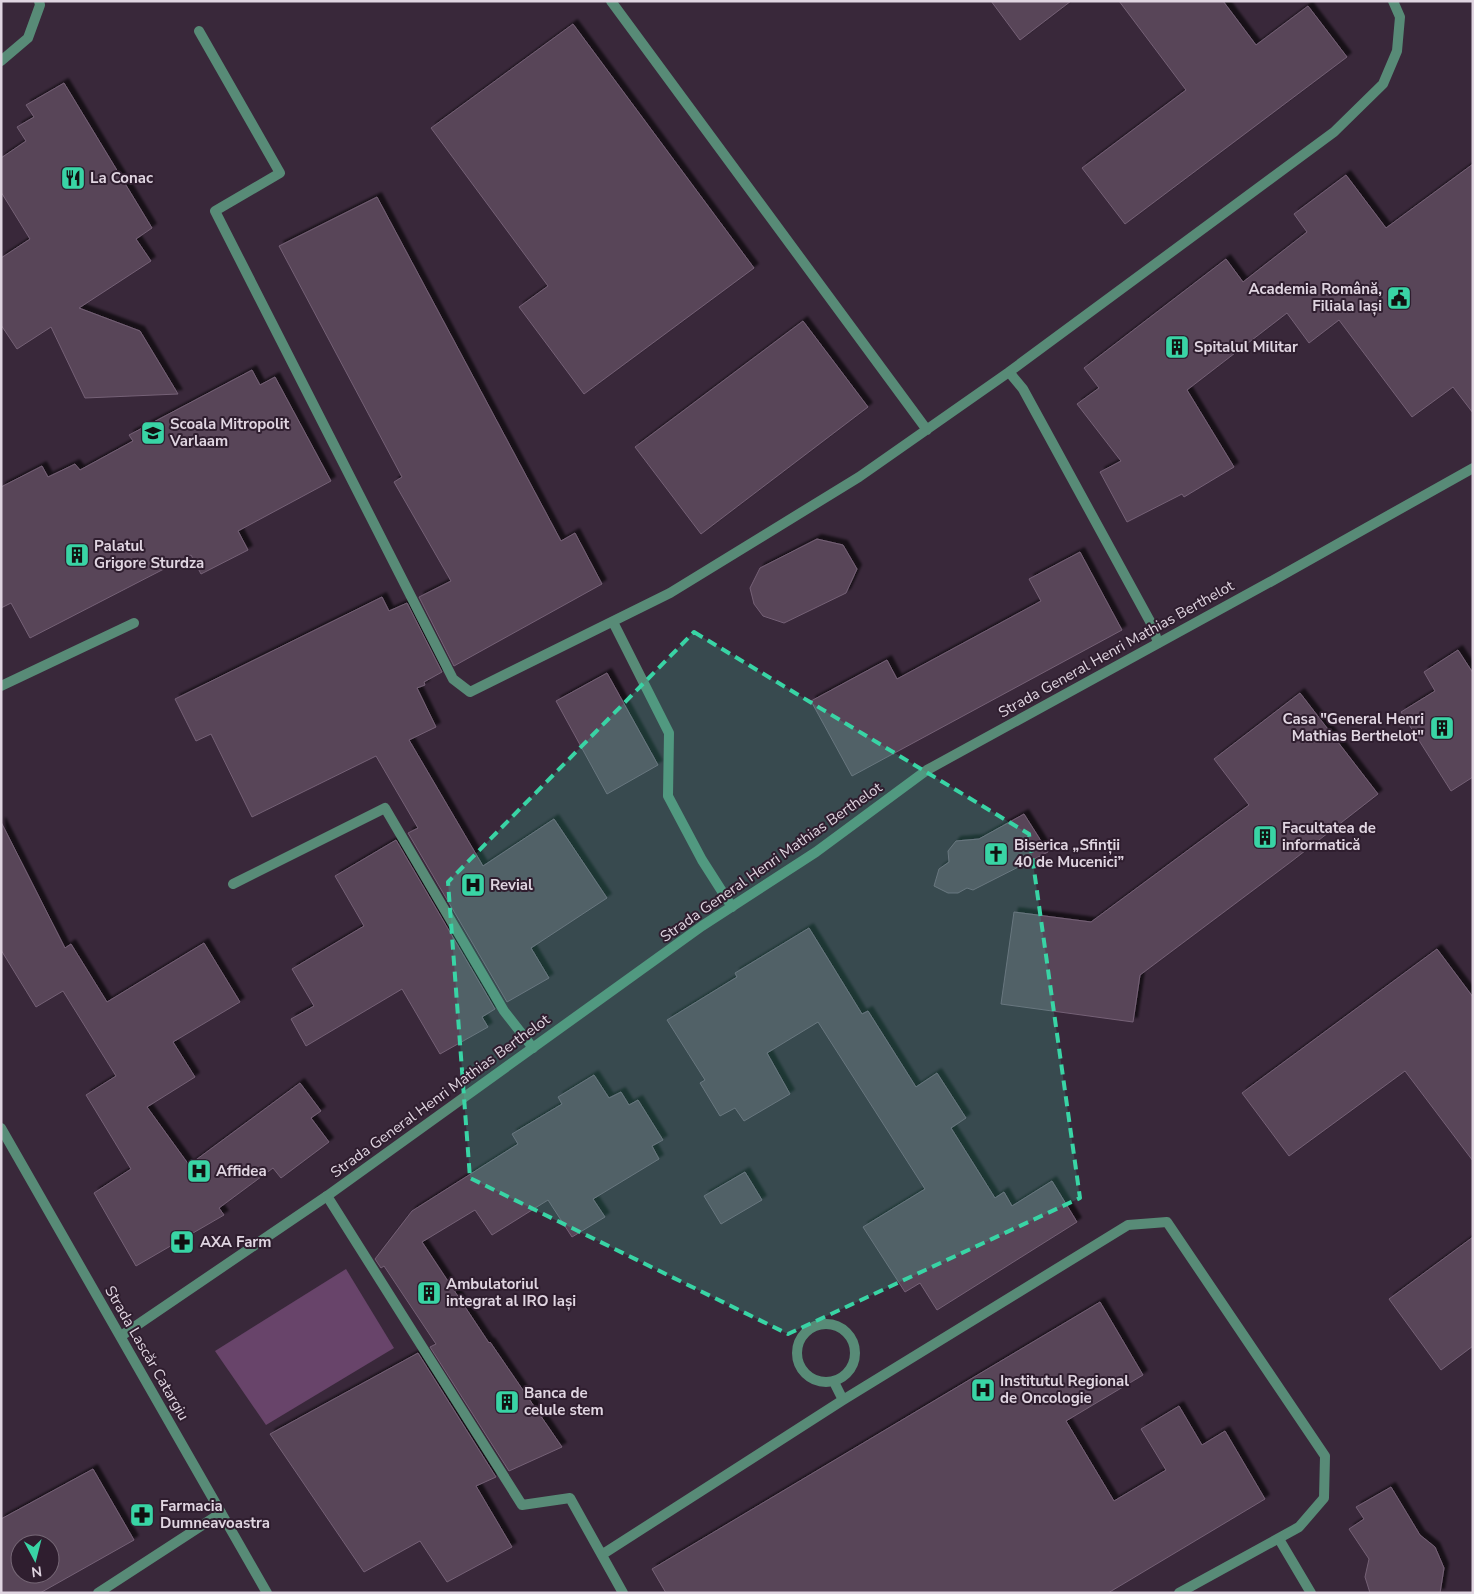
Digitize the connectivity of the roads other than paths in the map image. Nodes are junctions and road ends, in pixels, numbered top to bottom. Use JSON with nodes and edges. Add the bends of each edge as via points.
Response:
{"nodes":[{"id":1,"x":39,"y":1,"type":"edge"},
{"id":2,"x":612,"y":1,"type":"edge"},
{"id":3,"x":1393,"y":1,"type":"edge"},
{"id":4,"x":199,"y":31,"type":"dead end"},
{"id":5,"x":1,"y":61,"type":"edge"},
{"id":6,"x":1009,"y":372,"type":"junction"},
{"id":7,"x":927,"y":430,"type":"junction"},
{"id":8,"x":1473,"y":468,"type":"edge"},
{"id":9,"x":613,"y":622,"type":"junction"},
{"id":10,"x":134,"y":623,"type":"dead end"},
{"id":11,"x":1158,"y":643,"type":"junction"},
{"id":12,"x":1,"y":686,"type":"edge"},
{"id":13,"x":233,"y":884,"type":"dead end"},
{"id":14,"x":732,"y":906,"type":"junction"},
{"id":15,"x":534,"y":1048,"type":"junction"},
{"id":16,"x":1,"y":1128,"type":"edge"},
{"id":17,"x":327,"y":1196,"type":"junction"},
{"id":18,"x":121,"y":1336,"type":"junction"},
{"id":19,"x":834,"y":1382,"type":"junction"},
{"id":20,"x":843,"y":1400,"type":"junction"},
{"id":21,"x":221,"y":1513,"type":"junction"},
{"id":22,"x":1279,"y":1538,"type":"junction"},
{"id":23,"x":603,"y":1554,"type":"junction"},
{"id":24,"x":98,"y":1593,"type":"edge"},
{"id":25,"x":267,"y":1593,"type":"edge"},
{"id":26,"x":623,"y":1593,"type":"edge"},
{"id":27,"x":1179,"y":1593,"type":"edge"},
{"id":28,"x":1311,"y":1593,"type":"edge"}],
"edges":[{"from":1,"to":5,"type":"street","via":[[28,38]]},
{"from":2,"to":7,"type":"street"},
{"from":3,"to":6,"type":"street","via":[[1400,17],[1397,51],[1383,84],[1334,132]]},
{"from":4,"to":9,"type":"street","via":[[280,174],[216,211],[453,679],[470,692]]},
{"from":6,"to":7,"type":"street"},
{"from":6,"to":11,"type":"street","via":[[1023,389],[1152,625]]},
{"from":7,"to":9,"type":"street","via":[[753,543],[670,593]]},
{"from":8,"to":11,"type":"street","name":"Strada General Henri Mathias Berthelot"},
{"from":9,"to":14,"type":"street","via":[[670,733],[668,796],[702,860]]},
{"from":10,"to":12,"type":"street"},
{"from":11,"to":14,"type":"street","name":"Strada General Henri Mathias Berthelot","via":[[927,770],[816,852]]},
{"from":13,"to":15,"type":"street","via":[[385,808],[504,1011]]},
{"from":14,"to":15,"type":"street","name":"Strada General Henri Mathias Berthelot"},
{"from":15,"to":17,"type":"street","name":"Strada General Henri Mathias Berthelot"},
{"from":16,"to":18,"type":"street","name":"Strada Lascăr Catargiu"},
{"from":17,"to":18,"type":"street","name":"Strada General Henri Mathias Berthelot"},
{"from":17,"to":23,"type":"street","via":[[522,1505],[570,1498]]},
{"from":18,"to":21,"type":"street","name":"Strada Lascăr Catargiu"},
{"from":19,"to":19,"type":"street","via":[[850,1371],[856,1352],[849,1334],[842,1328],[823,1324],[805,1332],[797,1349],[797,1359],[806,1375],[824,1383]]},
{"from":19,"to":20,"type":"street"},
{"from":20,"to":22,"type":"street","via":[[1128,1225],[1167,1222],[1325,1456],[1324,1498],[1299,1527]]},
{"from":20,"to":23,"type":"street"},
{"from":21,"to":24,"type":"street"},
{"from":21,"to":25,"type":"street","name":"Strada Lascăr Catargiu"},
{"from":22,"to":27,"type":"street"},
{"from":22,"to":28,"type":"street"},
{"from":23,"to":26,"type":"street"}]}
